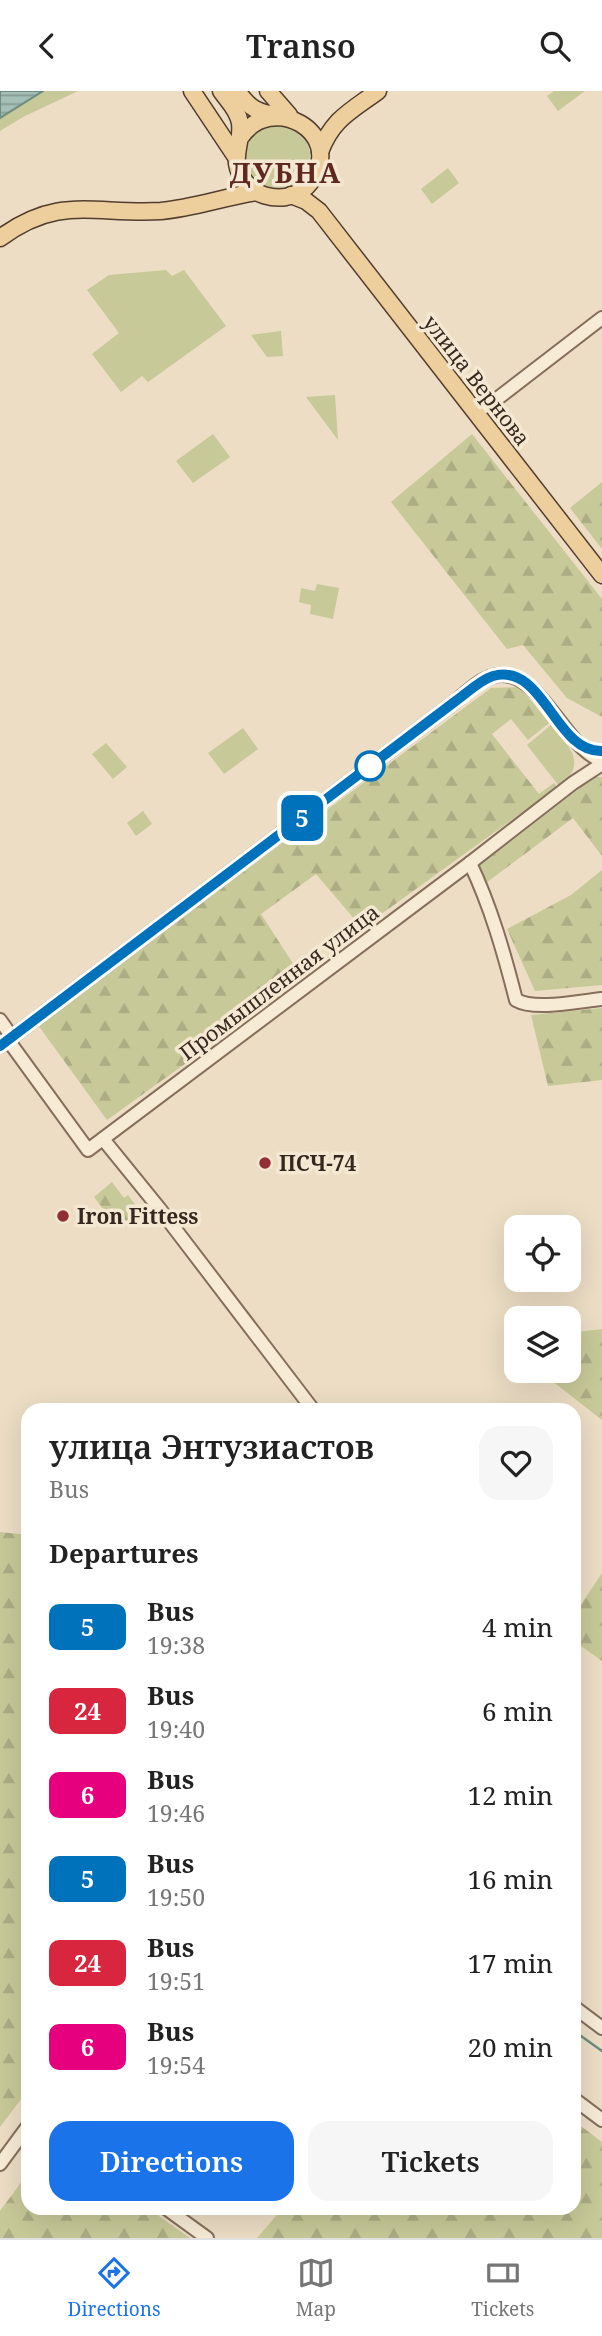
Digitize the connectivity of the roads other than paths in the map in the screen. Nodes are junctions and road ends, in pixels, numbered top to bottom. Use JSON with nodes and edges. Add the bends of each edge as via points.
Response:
{"nodes":[{"id":1,"x":192,"y":91,"type":"edge"},
{"id":2,"x":221,"y":91,"type":"edge"},
{"id":3,"x":237,"y":91,"type":"edge"},
{"id":4,"x":268,"y":91,"type":"edge"},
{"id":5,"x":378,"y":91,"type":"edge"},
{"id":6,"x":270,"y":114,"type":"junction"},
{"id":7,"x":289,"y":115,"type":"junction"},
{"id":8,"x":304,"y":123,"type":"junction"},
{"id":9,"x":334,"y":123,"type":"junction"},
{"id":10,"x":240,"y":138,"type":"junction"},
{"id":11,"x":320,"y":152,"type":"junction"},
{"id":12,"x":237,"y":164,"type":"junction"},
{"id":13,"x":313,"y":179,"type":"junction"},
{"id":14,"x":257,"y":192,"type":"junction"},
{"id":15,"x":291,"y":195,"type":"junction"},
{"id":16,"x":222,"y":198,"type":"junction"},
{"id":17,"x":319,"y":211,"type":"junction"},
{"id":18,"x":0,"y":238,"type":"edge"},
{"id":19,"x":602,"y":318,"type":"edge"},
{"id":20,"x":474,"y":412,"type":"junction"},
{"id":21,"x":602,"y":575,"type":"edge"},
{"id":22,"x":578,"y":744,"type":"junction"},
{"id":23,"x":602,"y":751,"type":"edge"},
{"id":24,"x":602,"y":762,"type":"edge"},
{"id":25,"x":470,"y":863,"type":"junction"},
{"id":26,"x":602,"y":999,"type":"edge"},
{"id":27,"x":0,"y":1020,"type":"edge"},
{"id":28,"x":5,"y":1042,"type":"edge"},
{"id":29,"x":103,"y":1139,"type":"junction"},
{"id":30,"x":308,"y":1403,"type":"edge"},
{"id":31,"x":581,"y":2012,"type":"edge"},
{"id":32,"x":602,"y":2028,"type":"edge"},
{"id":33,"x":581,"y":2104,"type":"edge"},
{"id":34,"x":602,"y":2120,"type":"edge"},
{"id":35,"x":21,"y":2136,"type":"edge"},
{"id":36,"x":0,"y":2164,"type":"edge"},
{"id":37,"x":175,"y":2215,"type":"edge"},
{"id":38,"x":207,"y":2238,"type":"edge"}],
"edges":[{"from":1,"to":12,"type":"main road"},
{"from":2,"to":10,"type":"main road","via":[[237,113]]},
{"from":3,"to":6,"type":"main road","via":[[247,105]]},
{"from":4,"to":7,"type":"main road"},
{"from":5,"to":9,"type":"main road"},
{"from":6,"to":7,"type":"main road"},
{"from":6,"to":10,"type":"main road","via":[[249,125]]},
{"from":7,"to":8,"type":"main road"},
{"from":8,"to":9,"type":"main road"},
{"from":8,"to":11,"type":"main road"},
{"from":9,"to":11,"type":"main road"},
{"from":10,"to":12,"type":"main road"},
{"from":11,"to":13,"type":"main road"},
{"from":12,"to":14,"type":"main road","via":[[246,183]]},
{"from":12,"to":16,"type":"main road","via":[[232,185]]},
{"from":13,"to":15,"type":"main road"},
{"from":13,"to":17,"type":"main road","name":"улица Вернова"},
{"from":14,"to":15,"type":"main road","via":[[277,198]]},
{"from":14,"to":16,"type":"main road"},
{"from":15,"to":17,"type":"main road","name":"улица Вернова"},
{"from":16,"to":18,"type":"main road","via":[[161,211],[70,209],[29,219]]},
{"from":17,"to":20,"type":"main road","name":"улица Вернова"},
{"from":19,"to":20,"type":"street"},
{"from":20,"to":21,"type":"main road","name":"улица Вернова"},
{"from":22,"to":23,"type":"street"},
{"from":22,"to":24,"type":"street"},
{"from":22,"to":28,"type":"street","via":[[523,681],[510,675],[492,676]]},
{"from":24,"to":25,"type":"street","name":"Промышленная улица"},
{"from":25,"to":26,"type":"street","via":[[498,932],[516,1000],[536,1005]]},
{"from":25,"to":29,"type":"street","name":"Промышленная улица"},
{"from":27,"to":28,"type":"street"},
{"from":28,"to":29,"type":"street","via":[[88,1150]]},
{"from":29,"to":30,"type":"street"},
{"from":31,"to":32,"type":"street"},
{"from":33,"to":34,"type":"street"},
{"from":35,"to":36,"type":"street"},
{"from":37,"to":38,"type":"street"}]}
